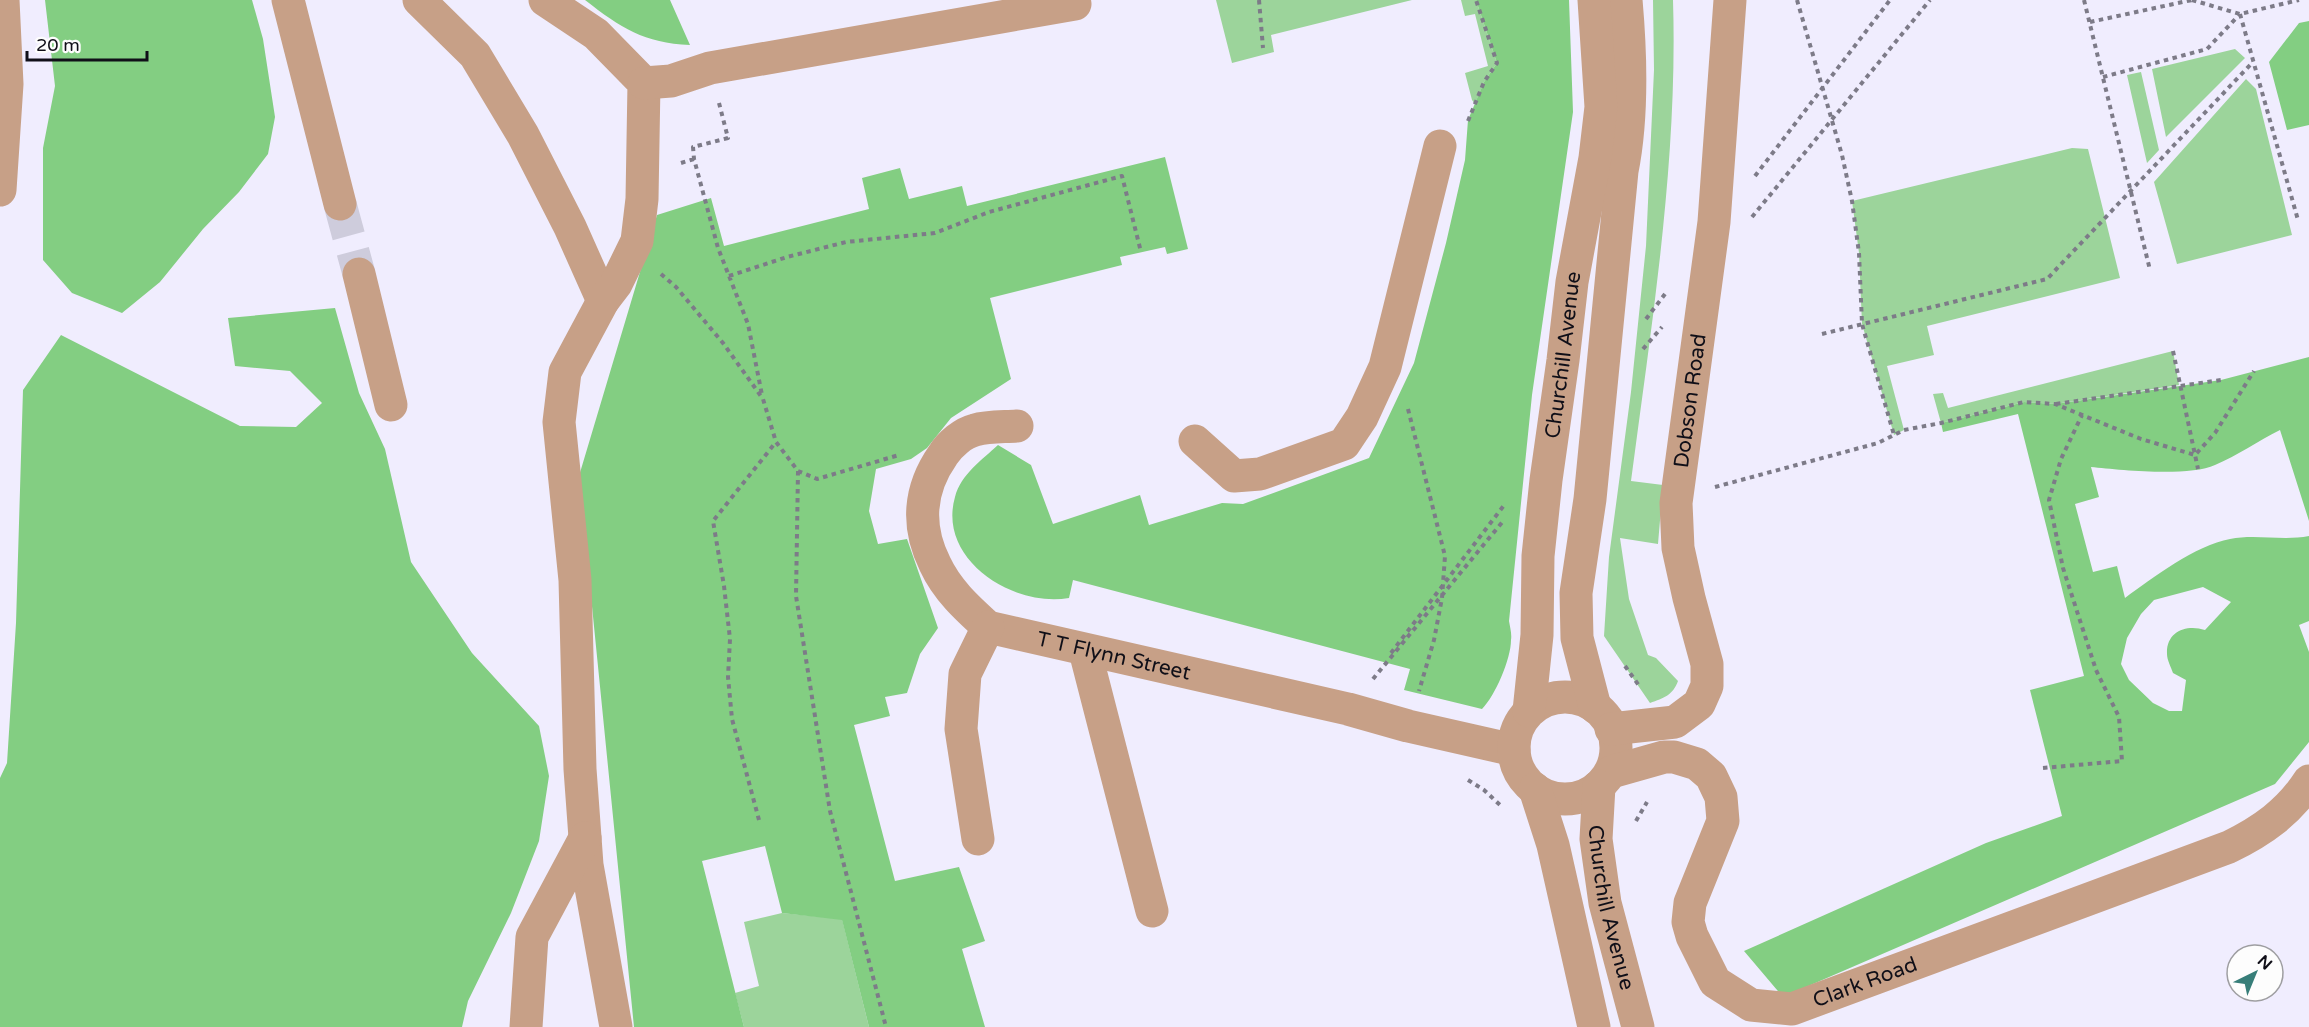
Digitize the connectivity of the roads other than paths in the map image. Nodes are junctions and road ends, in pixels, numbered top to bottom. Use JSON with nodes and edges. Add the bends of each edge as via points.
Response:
{"nodes":[{"id":1,"x":3,"y":0,"type":"edge"},
{"id":2,"x":288,"y":0,"type":"edge"},
{"id":3,"x":419,"y":0,"type":"edge"},
{"id":4,"x":545,"y":0,"type":"edge"},
{"id":5,"x":1594,"y":0,"type":"edge"},
{"id":6,"x":1626,"y":0,"type":"edge"},
{"id":7,"x":1730,"y":0,"type":"edge"},
{"id":8,"x":1075,"y":4,"type":"dead end"},
{"id":9,"x":645,"y":82,"type":"junction"},
{"id":10,"x":1440,"y":146,"type":"road end"},
{"id":11,"x":0,"y":190,"type":"edge"},
{"id":12,"x":340,"y":204,"type":"tunnel mouth"},
{"id":13,"x":359,"y":274,"type":"tunnel mouth"},
{"id":14,"x":603,"y":301,"type":"junction"},
{"id":15,"x":391,"y":405,"type":"dead end"},
{"id":16,"x":1017,"y":426,"type":"dead end"},
{"id":17,"x":1195,"y":441,"type":"dead end"},
{"id":18,"x":988,"y":627,"type":"junction"},
{"id":19,"x":1085,"y":651,"type":"junction"},
{"id":20,"x":1529,"y":711,"type":"junction"},
{"id":21,"x":1603,"y":718,"type":"junction"},
{"id":22,"x":1675,"y":723,"type":"junction"},
{"id":23,"x":1514,"y":750,"type":"junction"},
{"id":24,"x":1682,"y":759,"type":"junction"},
{"id":25,"x":1605,"y":779,"type":"junction"},
{"id":26,"x":2309,"y":781,"type":"edge"},
{"id":27,"x":1535,"y":789,"type":"junction"},
{"id":28,"x":585,"y":838,"type":"junction"},
{"id":29,"x":978,"y":839,"type":"dead end"},
{"id":30,"x":1152,"y":911,"type":"dead end"},
{"id":31,"x":526,"y":1027,"type":"edge"},
{"id":32,"x":616,"y":1027,"type":"edge"},
{"id":33,"x":1594,"y":1027,"type":"edge"},
{"id":34,"x":1638,"y":1027,"type":"edge"}],
"edges":[{"from":1,"to":11,"type":"street","via":[[8,84]]},
{"from":2,"to":12,"type":"street"},
{"from":3,"to":14,"type":"street","via":[[475,55],[523,135]]},
{"from":4,"to":9,"type":"street","via":[[596,34]]},
{"from":5,"to":20,"type":"street","name":"Churchill Avenue","via":[[1601,107],[1572,282],[1546,480]]},
{"from":6,"to":21,"type":"street","name":"Churchill Avenue","via":[[1626,152],[1590,499],[1576,593],[1577,638]]},
{"from":7,"to":22,"type":"street","name":"Dobson Road","via":[[1714,222],[1676,503],[1680,559],[1708,675],[1699,704]]},
{"from":8,"to":9,"type":"street","via":[[710,68],[670,81]]},
{"from":9,"to":14,"type":"street","via":[[637,241]]},
{"from":10,"to":17,"type":"street","via":[[1387,359],[1362,417],[1344,444],[1260,474],[1234,476]]},
{"from":13,"to":15,"type":"street"},
{"from":14,"to":28,"type":"street","via":[[565,372],[559,422],[575,580]]},
{"from":16,"to":18,"type":"street","name":"T T Flynn Street","via":[[974,430],[960,437],[935,466],[922,498],[926,542],[935,564],[963,605]]},
{"from":18,"to":19,"type":"street","name":"T T Flynn Street"},
{"from":18,"to":29,"type":"street","via":[[965,674],[961,729]]},
{"from":19,"to":23,"type":"street","name":"T T Flynn Street"},
{"from":19,"to":30,"type":"street"},
{"from":20,"to":21,"type":"street","via":[[1554,697],[1569,697]]},
{"from":20,"to":23,"type":"street","via":[[1515,734]]},
{"from":21,"to":22,"type":"street"},
{"from":21,"to":25,"type":"street","via":[[1616,755]]},
{"from":22,"to":24,"type":"street"},
{"from":23,"to":27,"type":"street","via":[[1523,777]]},
{"from":24,"to":25,"type":"street","via":[[1664,757]]},
{"from":24,"to":26,"type":"street","name":"Clark Road","via":[[1697,764],[1711,776],[1724,808],[1720,832],[1688,912],[1699,952],[1715,982],[1751,1005],[1792,1009],[2229,847],[2267,826]]},
{"from":25,"to":27,"type":"street","via":[[1583,796],[1566,799]]},
{"from":25,"to":34,"type":"street","name":"Churchill Avenue","via":[[1596,839],[1605,903]]},
{"from":27,"to":33,"type":"street","name":"Churchill Avenue","via":[[1553,845]]},
{"from":28,"to":31,"type":"street","via":[[532,937]]},
{"from":28,"to":32,"type":"street"}]}
